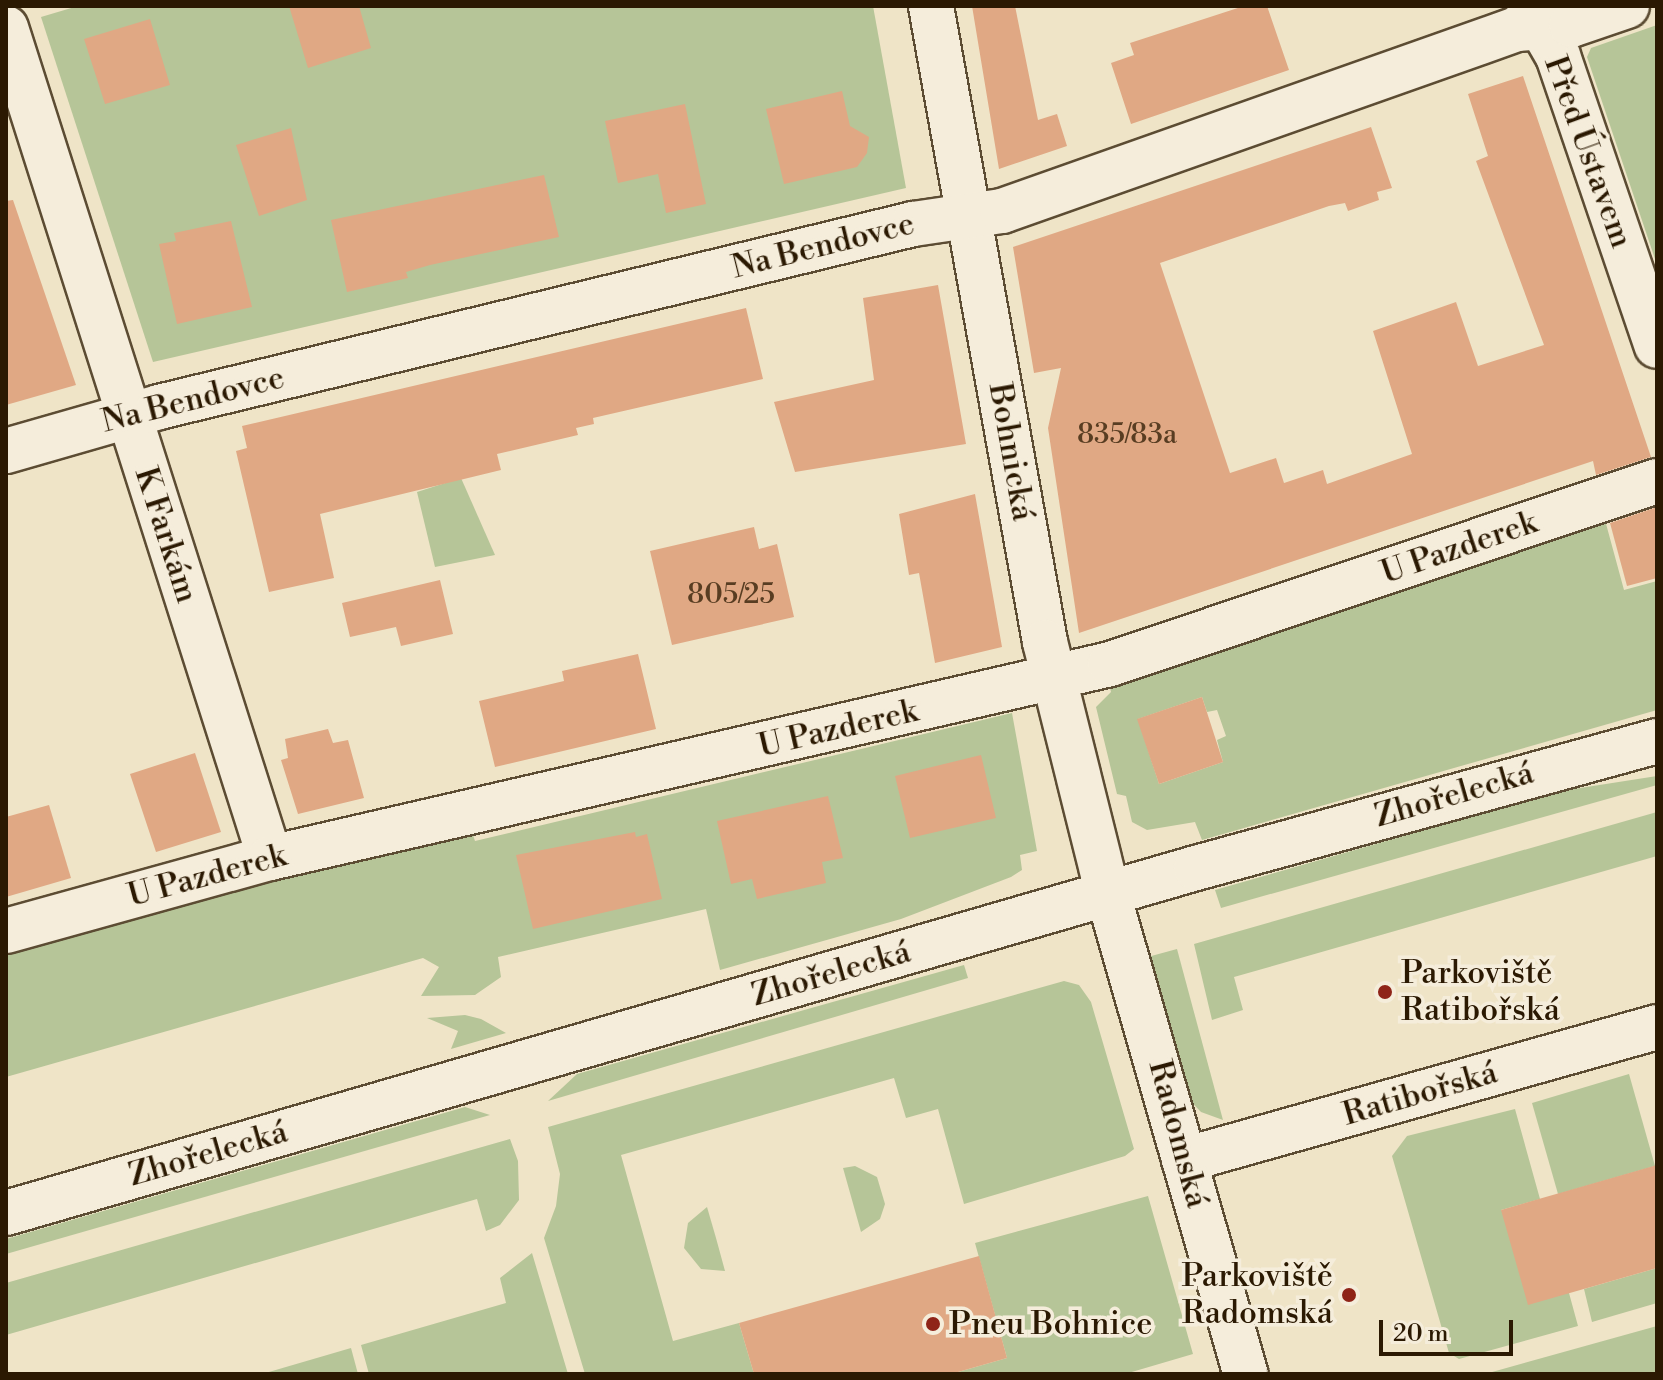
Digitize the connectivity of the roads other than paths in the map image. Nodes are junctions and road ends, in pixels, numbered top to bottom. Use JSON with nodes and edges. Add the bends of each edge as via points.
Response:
{"nodes":[{"id":1,"x":931,"y":6,"type":"edge"},
{"id":2,"x":1627,"y":6,"type":"edge"},
{"id":3,"x":1534,"y":16,"type":"edge"},
{"id":4,"x":6,"y":28,"type":"edge"},
{"id":5,"x":970,"y":216,"type":"junction"},
{"id":6,"x":1657,"y":346,"type":"edge"},
{"id":7,"x":128,"y":415,"type":"junction"},
{"id":8,"x":6,"y":451,"type":"edge"},
{"id":9,"x":1657,"y":481,"type":"edge"},
{"id":10,"x":1054,"y":678,"type":"junction"},
{"id":11,"x":1657,"y":741,"type":"edge"},
{"id":12,"x":270,"y":858,"type":"junction"},
{"id":13,"x":1108,"y":894,"type":"junction"},
{"id":14,"x":6,"y":931,"type":"edge"},
{"id":15,"x":1657,"y":1027,"type":"edge"},
{"id":16,"x":1184,"y":1160,"type":"junction"},
{"id":17,"x":6,"y":1213,"type":"edge"},
{"id":18,"x":1246,"y":1374,"type":"edge"}],
"edges":[{"from":1,"to":5,"type":"street","name":"Bohnická"},
{"from":2,"to":3,"type":"street","name":"Na Bendovce","via":[[1571,25]]},
{"from":3,"to":5,"type":"street","name":"Na Bendovce","via":[[1517,29],[1002,211]]},
{"from":3,"to":6,"type":"street","name":"Před Ústavem","via":[[1558,56]]},
{"from":4,"to":7,"type":"street","name":"K Farkám"},
{"from":5,"to":7,"type":"street","name":"Na Bendovce","via":[[913,224]]},
{"from":5,"to":10,"type":"street","name":"Bohnická"},
{"from":7,"to":8,"type":"street","name":"Na Bendovce"},
{"from":7,"to":12,"type":"street","name":"K Farkám"},
{"from":9,"to":10,"type":"street","name":"U Pazderek","via":[[1153,651]]},
{"from":10,"to":12,"type":"street","name":"U Pazderek"},
{"from":10,"to":13,"type":"street","name":"Bohnická"},
{"from":11,"to":13,"type":"street","name":"Zhořelecká"},
{"from":12,"to":14,"type":"street","name":"U Pazderek"},
{"from":13,"to":16,"type":"street","name":"Radomská"},
{"from":13,"to":17,"type":"street","name":"Zhořelecká"},
{"from":15,"to":16,"type":"street","name":"Ratibořská"},
{"from":16,"to":18,"type":"street","name":"Radomská"}]}
